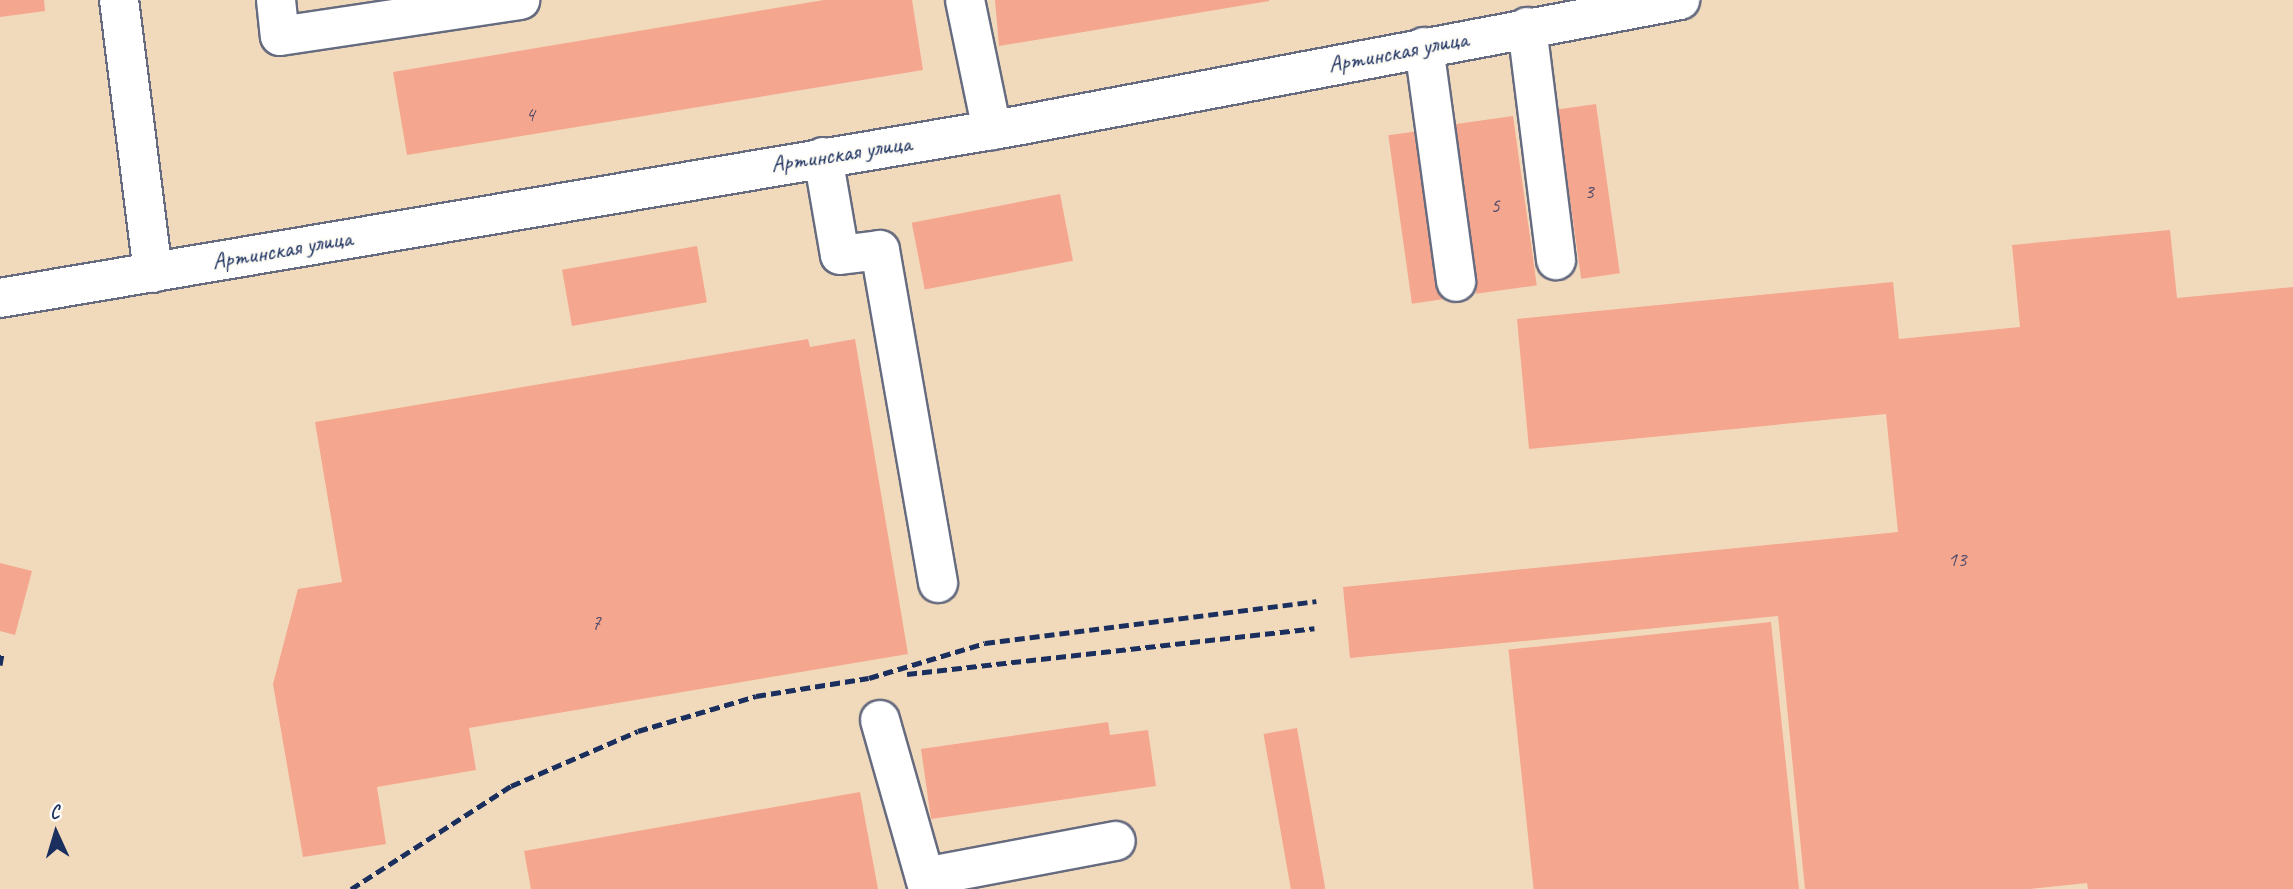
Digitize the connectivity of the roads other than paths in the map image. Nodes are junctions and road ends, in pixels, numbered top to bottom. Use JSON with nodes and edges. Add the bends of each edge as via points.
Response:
{"nodes":[{"id":1,"x":119,"y":0,"type":"edge"},
{"id":2,"x":276,"y":0,"type":"edge"},
{"id":3,"x":520,"y":0,"type":"edge"},
{"id":4,"x":965,"y":0,"type":"edge"},
{"id":5,"x":1680,"y":0,"type":"edge"},
{"id":6,"x":1527,"y":27,"type":"junction"},
{"id":7,"x":1424,"y":47,"type":"junction"},
{"id":8,"x":992,"y":130,"type":"junction"},
{"id":9,"x":823,"y":157,"type":"junction"},
{"id":10,"x":1556,"y":261,"type":"dead end"},
{"id":11,"x":153,"y":273,"type":"junction"},
{"id":12,"x":1456,"y":282,"type":"dead end"},
{"id":13,"x":0,"y":298,"type":"edge"},
{"id":14,"x":938,"y":583,"type":"dead end"},
{"id":15,"x":880,"y":720,"type":"dead end"},
{"id":16,"x":1116,"y":841,"type":"dead end"},
{"id":17,"x":927,"y":883,"type":"edge"}],
"edges":[{"from":1,"to":11,"type":"street"},
{"from":2,"to":3,"type":"street","via":[[280,36]]},
{"from":4,"to":8,"type":"street"},
{"from":5,"to":6,"type":"street","name":"Артинская улица"},
{"from":6,"to":7,"type":"street","name":"Артинская улица"},
{"from":6,"to":10,"type":"street"},
{"from":7,"to":8,"type":"street","name":"Артинская улица"},
{"from":7,"to":12,"type":"street"},
{"from":8,"to":9,"type":"street","name":"Артинская улица"},
{"from":9,"to":11,"type":"street","name":"Артинская улица"},
{"from":9,"to":14,"type":"street","via":[[840,255],[880,250]]},
{"from":11,"to":13,"type":"street","name":"Артинская улица"},
{"from":15,"to":17,"type":"street"},
{"from":16,"to":17,"type":"street"}]}
